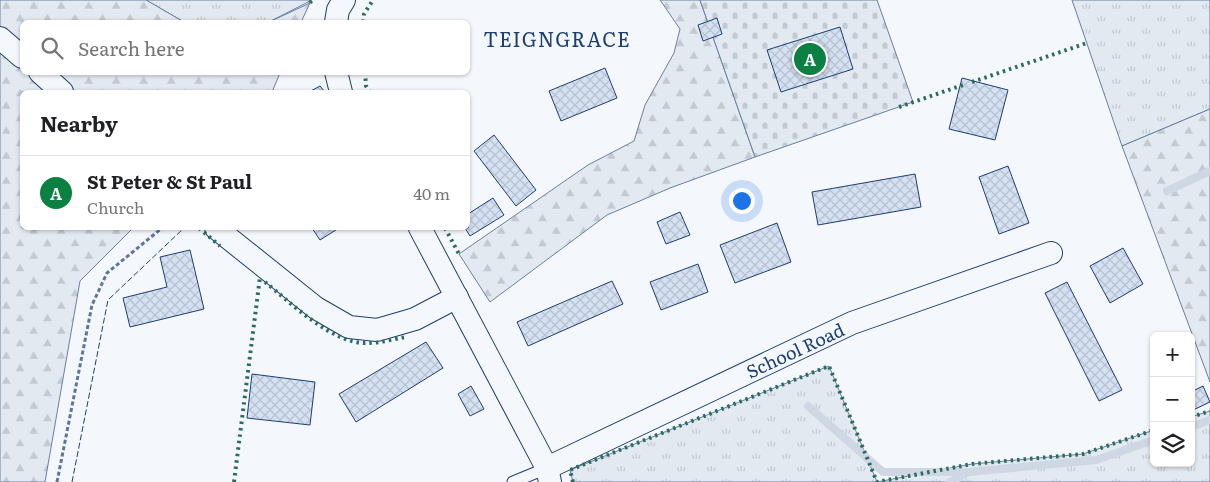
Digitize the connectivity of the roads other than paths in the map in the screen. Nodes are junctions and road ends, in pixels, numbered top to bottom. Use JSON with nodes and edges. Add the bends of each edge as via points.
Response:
{"nodes":[{"id":1,"x":344,"y":0,"type":"edge"},
{"id":2,"x":336,"y":20,"type":"edge"},
{"id":3,"x":0,"y":38,"type":"edge"},
{"id":4,"x":20,"y":56,"type":"edge"},
{"id":5,"x":43,"y":75,"type":"edge"},
{"id":6,"x":337,"y":75,"type":"edge"},
{"id":7,"x":60,"y":90,"type":"edge"},
{"id":8,"x":340,"y":90,"type":"edge"},
{"id":9,"x":218,"y":230,"type":"edge"},
{"id":10,"x":421,"y":230,"type":"edge"},
{"id":11,"x":1051,"y":253,"type":"dead end"},
{"id":12,"x":458,"y":297,"type":"junction"},
{"id":13,"x":548,"y":475,"type":"edge"},
{"id":14,"x":513,"y":482,"type":"edge"}],
"edges":[{"from":1,"to":2,"type":"street"},
{"from":3,"to":4,"type":"street"},
{"from":5,"to":7,"type":"street"},
{"from":6,"to":8,"type":"street"},
{"from":9,"to":12,"type":"street","via":[[316,308],[349,327],[377,330],[415,319]]},
{"from":10,"to":12,"type":"street"},
{"from":11,"to":13,"type":"street","name":"School Road","via":[[852,323]]},
{"from":12,"to":13,"type":"street"},
{"from":13,"to":14,"type":"lane"}]}
